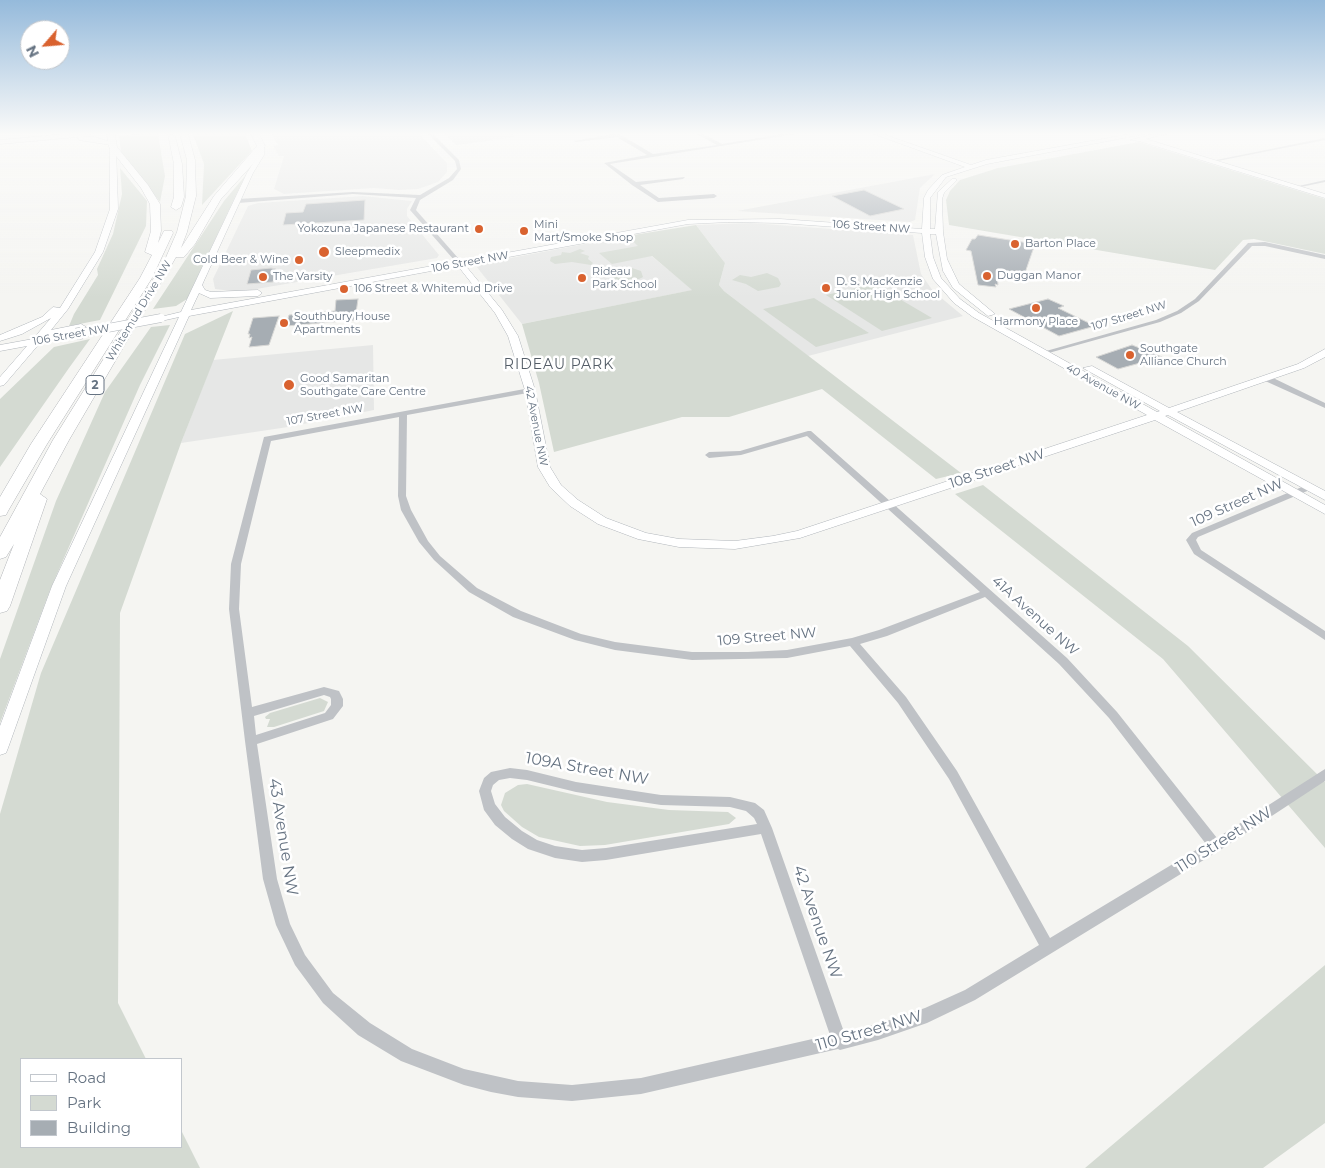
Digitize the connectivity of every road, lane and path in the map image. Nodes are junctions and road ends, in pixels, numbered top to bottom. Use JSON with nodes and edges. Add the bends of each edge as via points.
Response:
{"nodes":[{"id":1,"x":114,"y":189,"type":"edge"},
{"id":2,"x":146,"y":189,"type":"edge"},
{"id":3,"x":179,"y":189,"type":"edge"},
{"id":4,"x":191,"y":189,"type":"edge"},
{"id":5,"x":225,"y":189,"type":"edge"},
{"id":6,"x":244,"y":189,"type":"edge"},
{"id":7,"x":431,"y":189,"type":"edge"},
{"id":8,"x":436,"y":189,"type":"edge"},
{"id":9,"x":641,"y":189,"type":"edge"},
{"id":10,"x":931,"y":189,"type":"edge"},
{"id":11,"x":945,"y":189,"type":"edge"},
{"id":12,"x":1301,"y":189,"type":"edge"},
{"id":13,"x":396,"y":195,"type":"junction"},
{"id":14,"x":714,"y":196,"type":"dead end"},
{"id":15,"x":1325,"y":196,"type":"edge"},
{"id":16,"x":422,"y":197,"type":"junction"},
{"id":17,"x":238,"y":201,"type":"junction"},
{"id":18,"x":926,"y":229,"type":"junction"},
{"id":19,"x":938,"y":230,"type":"junction"},
{"id":20,"x":1325,"y":257,"type":"edge"},
{"id":21,"x":458,"y":261,"type":"junction"},
{"id":22,"x":154,"y":264,"type":"junction"},
{"id":23,"x":162,"y":277,"type":"junction"},
{"id":24,"x":198,"y":286,"type":"junction"},
{"id":25,"x":76,"y":292,"type":"junction"},
{"id":26,"x":264,"y":294,"type":"junction"},
{"id":27,"x":229,"y":306,"type":"junction"},
{"id":28,"x":64,"y":309,"type":"junction"},
{"id":29,"x":186,"y":311,"type":"junction"},
{"id":30,"x":68,"y":333,"type":"junction"},
{"id":31,"x":43,"y":334,"type":"junction"},
{"id":32,"x":177,"y":334,"type":"junction"},
{"id":33,"x":0,"y":340,"type":"edge"},
{"id":34,"x":36,"y":342,"type":"junction"},
{"id":35,"x":0,"y":348,"type":"edge"},
{"id":36,"x":1056,"y":350,"type":"junction"},
{"id":37,"x":1325,"y":352,"type":"edge"},
{"id":38,"x":1043,"y":354,"type":"junction"},
{"id":39,"x":1,"y":366,"type":"edge"},
{"id":40,"x":0,"y":378,"type":"edge"},
{"id":41,"x":1266,"y":378,"type":"junction"},
{"id":42,"x":0,"y":384,"type":"edge"},
{"id":43,"x":530,"y":390,"type":"junction"},
{"id":44,"x":1325,"y":406,"type":"edge"},
{"id":45,"x":1168,"y":411,"type":"junction"},
{"id":46,"x":403,"y":413,"type":"junction"},
{"id":47,"x":1154,"y":416,"type":"junction"},
{"id":48,"x":272,"y":436,"type":"joint"},
{"id":49,"x":61,"y":440,"type":"junction"},
{"id":50,"x":39,"y":444,"type":"junction"},
{"id":51,"x":709,"y":455,"type":"dead end"},
{"id":52,"x":1309,"y":488,"type":"junction"},
{"id":53,"x":0,"y":492,"type":"edge"},
{"id":54,"x":1295,"y":494,"type":"junction"},
{"id":55,"x":1325,"y":496,"type":"edge"},
{"id":56,"x":887,"y":504,"type":"junction"},
{"id":57,"x":1325,"y":510,"type":"edge"},
{"id":58,"x":0,"y":511,"type":"edge"},
{"id":59,"x":661,"y":540,"type":"joint"},
{"id":60,"x":0,"y":553,"type":"edge"},
{"id":61,"x":987,"y":593,"type":"junction"},
{"id":62,"x":0,"y":606,"type":"edge"},
{"id":63,"x":1325,"y":636,"type":"edge"},
{"id":64,"x":852,"y":642,"type":"junction"},
{"id":65,"x":248,"y":713,"type":"junction"},
{"id":66,"x":251,"y":741,"type":"junction"},
{"id":67,"x":0,"y":748,"type":"edge"},
{"id":68,"x":1325,"y":774,"type":"edge"},
{"id":69,"x":759,"y":814,"type":"joint"},
{"id":70,"x":765,"y":828,"type":"junction"},
{"id":71,"x":1215,"y":846,"type":"junction"},
{"id":72,"x":1048,"y":948,"type":"junction"},
{"id":73,"x":364,"y":1029,"type":"joint"},
{"id":74,"x":840,"y":1042,"type":"junction"}],
"edges":[{"from":1,"to":25,"type":"street","via":[[112,218],[99,252]]},
{"from":2,"to":22,"type":"highway","via":[[155,204],[156,231],[149,254]]},
{"from":3,"to":22,"type":"highway","name":"Whitemud Drive NW","number":"2","via":[[172,221]]},
{"from":4,"to":23,"type":"highway","name":"Whitemud Drive NW","number":"2","via":[[182,232]]},
{"from":5,"to":23,"type":"highway","via":[[191,242]]},
{"from":6,"to":17,"type":"street"},
{"from":7,"to":13,"type":"street"},
{"from":8,"to":16,"type":"street"},
{"from":9,"to":14,"type":"street","via":[[658,200]]},
{"from":10,"to":18,"type":"street","name":"106 Street NW","via":[[927,198]]},
{"from":11,"to":19,"type":"street","via":[[941,192]]},
{"from":12,"to":15,"type":"street"},
{"from":13,"to":16,"type":"street"},
{"from":13,"to":17,"type":"street","via":[[349,194]]},
{"from":16,"to":21,"type":"street","name":"42 Avenue NW","via":[[413,206],[414,212]]},
{"from":17,"to":24,"type":"street"},
{"from":18,"to":19,"type":"street","name":"106 Street NW"},
{"from":18,"to":21,"type":"street","name":"106 Street NW","via":[[780,221],[701,221]]},
{"from":18,"to":38,"type":"street","name":"40 Avenue NW","via":[[932,269],[946,290],[976,315]]},
{"from":19,"to":36,"type":"street","name":"40 Avenue NW","via":[[947,271],[961,291],[991,314]]},
{"from":20,"to":36,"type":"street","name":"107 Street NW","via":[[1254,243],[1248,245],[1197,300],[1180,312]]},
{"from":21,"to":26,"type":"street","name":"106 Street NW"},
{"from":21,"to":27,"type":"street","name":"106 Street NW"},
{"from":21,"to":43,"type":"street","name":"42 Avenue NW","via":[[508,326]]},
{"from":22,"to":50,"type":"highway","name":"Whitemud Drive NW","number":"2"},
{"from":23,"to":49,"type":"highway","name":"Whitemud Drive NW","number":"2"},
{"from":24,"to":26,"type":"street","via":[[210,295]]},
{"from":24,"to":29,"type":"street"},
{"from":25,"to":28,"type":"street"},
{"from":25,"to":33,"type":"street","via":[[46,319]]},
{"from":26,"to":29,"type":"street","name":"106 Street NW"},
{"from":27,"to":29,"type":"street","name":"106 Street NW"},
{"from":27,"to":32,"type":"street","via":[[200,317]]},
{"from":28,"to":30,"type":"street"},
{"from":28,"to":31,"type":"street"},
{"from":29,"to":30,"type":"street","name":"106 Street NW","bridge":true},
{"from":29,"to":32,"type":"street"},
{"from":30,"to":31,"type":"street"},
{"from":30,"to":34,"type":"street","name":"106 Street NW"},
{"from":30,"to":42,"type":"street"},
{"from":31,"to":33,"type":"street","name":"106 Street NW"},
{"from":31,"to":34,"type":"street"},
{"from":32,"to":67,"type":"street","via":[[60,586]]},
{"from":34,"to":35,"type":"street","name":"106 Street NW"},
{"from":34,"to":42,"type":"street"},
{"from":36,"to":38,"type":"street","name":"107 Street NW"},
{"from":36,"to":45,"type":"street","name":"40 Avenue NW"},
{"from":37,"to":41,"type":"street","name":"108 Street NW","via":[[1309,363]]},
{"from":38,"to":47,"type":"street","name":"40 Avenue NW"},
{"from":39,"to":40,"type":"street"},
{"from":41,"to":44,"type":"street"},
{"from":41,"to":45,"type":"street","name":"108 Street NW"},
{"from":43,"to":46,"type":"street","name":"107 Street NW"},
{"from":43,"to":59,"type":"street","name":"42 Avenue NW","via":[[544,467],[556,487],[602,521]]},
{"from":45,"to":47,"type":"street","name":"108 Street NW"},
{"from":45,"to":52,"type":"street","name":"40 Avenue NW"},
{"from":46,"to":48,"type":"street","name":"107 Street NW"},
{"from":46,"to":64,"type":"street","name":"109 Street NW","via":[[402,496],[414,526],[432,552],[454,574],[473,590],[517,614],[579,637],[664,654],[786,654]]},
{"from":47,"to":54,"type":"street","name":"40 Avenue NW"},
{"from":47,"to":56,"type":"street","name":"108 Street NW"},
{"from":48,"to":65,"type":"street","name":"43 Avenue NW","via":[[266,442],[234,577],[234,609]]},
{"from":49,"to":60,"type":"highway","name":"Whitemud Drive NW","number":"2"},
{"from":49,"to":62,"type":"highway"},
{"from":50,"to":53,"type":"highway"},
{"from":50,"to":58,"type":"highway","name":"Whitemud Drive NW","number":"2"},
{"from":51,"to":56,"type":"street","name":"41A Avenue NW","via":[[741,453],[808,433]]},
{"from":52,"to":54,"type":"street","name":"109 Street NW"},
{"from":52,"to":55,"type":"street","name":"40 Avenue NW"},
{"from":54,"to":57,"type":"street","name":"40 Avenue NW"},
{"from":54,"to":63,"type":"street","name":"109 Street NW","via":[[1195,534],[1191,540],[1197,552]]},
{"from":56,"to":59,"type":"street","name":"108 Street NW","via":[[800,534],[756,543],[718,545]]},
{"from":56,"to":61,"type":"street","name":"41A Avenue NW"},
{"from":61,"to":64,"type":"street","name":"109 Street NW"},
{"from":61,"to":71,"type":"street","name":"41A Avenue NW","via":[[1091,690]]},
{"from":64,"to":72,"type":"street","via":[[902,700],[953,775]]},
{"from":65,"to":66,"type":"street","name":"43 Avenue NW"},
{"from":65,"to":66,"type":"street","via":[[324,691],[335,694],[337,699],[337,706],[329,716]]},
{"from":66,"to":73,"type":"street","name":"43 Avenue NW","via":[[270,879],[283,925],[300,960],[328,998]]},
{"from":68,"to":71,"type":"street","name":"110 Street NW"},
{"from":69,"to":70,"type":"street","name":"42 Avenue NW"},
{"from":69,"to":70,"type":"street","name":"109A Street NW","via":[[730,802],[661,800],[518,774],[495,776],[485,791],[489,806],[500,821],[517,835],[533,845],[582,856]]},
{"from":70,"to":74,"type":"street","name":"42 Avenue NW"},
{"from":71,"to":72,"type":"street","name":"110 Street NW"},
{"from":72,"to":74,"type":"street","name":"110 Street NW","via":[[942,1008],[902,1024]]},
{"from":73,"to":74,"type":"street","name":"110 Street NW","via":[[407,1055],[464,1077],[518,1089],[572,1093],[641,1086]]}]}
